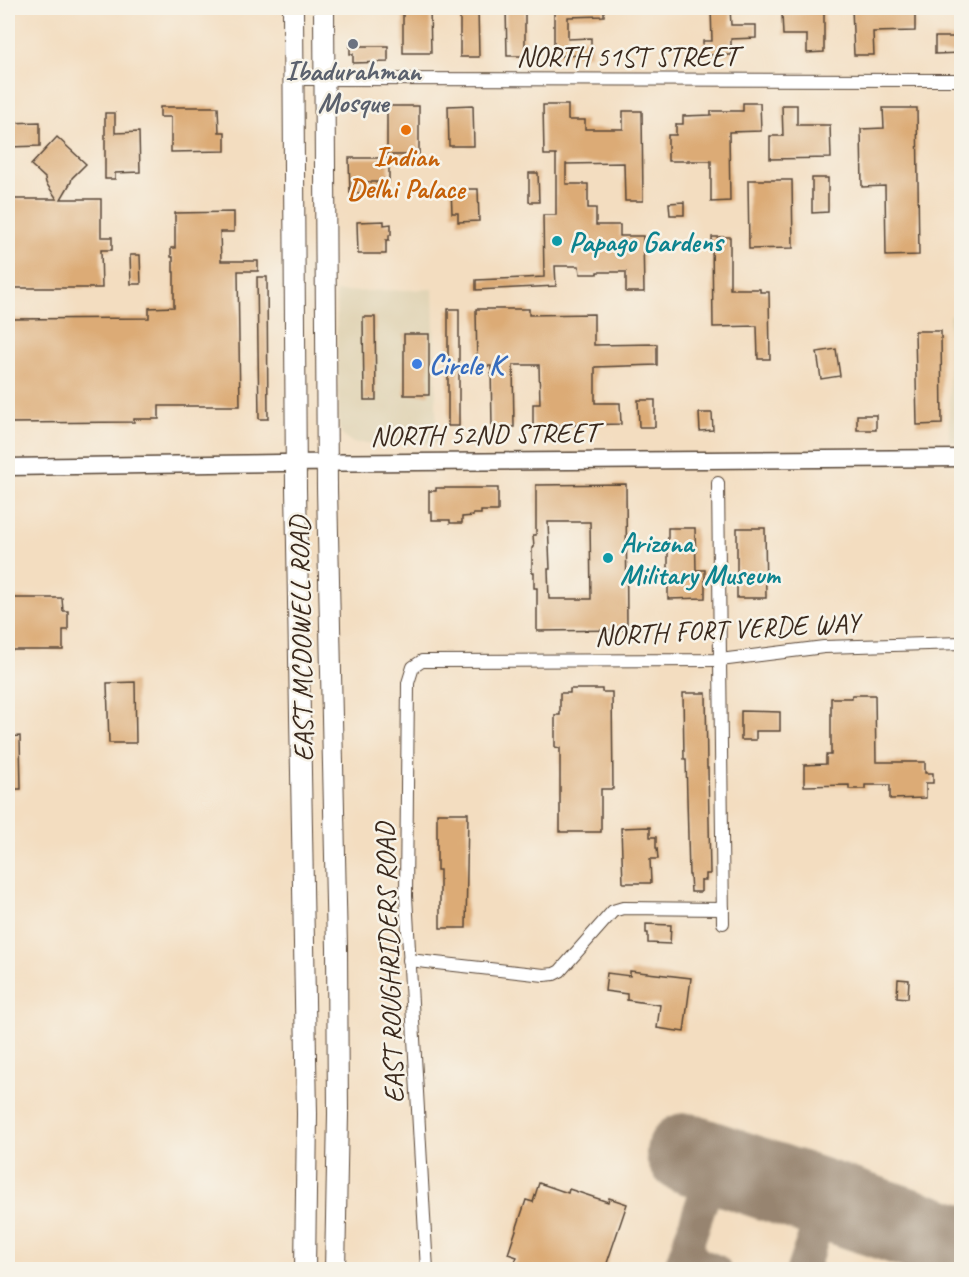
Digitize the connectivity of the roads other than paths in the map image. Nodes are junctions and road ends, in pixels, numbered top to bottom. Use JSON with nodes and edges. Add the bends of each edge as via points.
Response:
{"nodes":[{"id":1,"x":293,"y":8,"type":"edge"},
{"id":2,"x":324,"y":8,"type":"edge"},
{"id":3,"x":293,"y":80,"type":"junction"},
{"id":4,"x":324,"y":80,"type":"junction"},
{"id":5,"x":962,"y":80,"type":"edge"},
{"id":6,"x":962,"y":458,"type":"edge"},
{"id":7,"x":296,"y":463,"type":"junction"},
{"id":8,"x":327,"y":463,"type":"junction"},
{"id":9,"x":8,"y":467,"type":"edge"},
{"id":10,"x":718,"y":483,"type":"dead end"},
{"id":11,"x":962,"y":643,"type":"edge"},
{"id":12,"x":720,"y":660,"type":"junction"},
{"id":13,"x":422,"y":661,"type":"joint"},
{"id":14,"x":723,"y":909,"type":"junction"},
{"id":15,"x":723,"y":923,"type":"dead end"},
{"id":16,"x":409,"y":960,"type":"junction"},
{"id":17,"x":305,"y":1269,"type":"edge"},
{"id":18,"x":335,"y":1269,"type":"edge"},
{"id":19,"x":427,"y":1269,"type":"edge"}],
"edges":[{"from":1,"to":3,"type":"main road","name":"EAST MCDOWELL ROAD"},
{"from":2,"to":4,"type":"main road","name":"EAST MCDOWELL ROAD"},
{"from":3,"to":4,"type":"street","name":"NORTH 51ST STREET"},
{"from":3,"to":7,"type":"main road","name":"EAST MCDOWELL ROAD"},
{"from":4,"to":5,"type":"street","name":"NORTH 51ST STREET"},
{"from":4,"to":8,"type":"main road","name":"EAST MCDOWELL ROAD"},
{"from":6,"to":8,"type":"main road","name":"NORTH 52ND STREET"},
{"from":7,"to":8,"type":"main road","name":"NORTH 52ND STREET"},
{"from":7,"to":9,"type":"main road","name":"NORTH 52ND STREET"},
{"from":7,"to":17,"type":"main road","name":"EAST MCDOWELL ROAD","via":[[307,1114]]},
{"from":8,"to":18,"type":"main road","name":"EAST MCDOWELL ROAD","via":[[337,959]]},
{"from":10,"to":12,"type":"street"},
{"from":11,"to":12,"type":"street","name":"NORTH FORT VERDE WAY","via":[[824,647]]},
{"from":12,"to":13,"type":"street","name":"NORTH FORT VERDE WAY"},
{"from":12,"to":14,"type":"street"},
{"from":13,"to":16,"type":"street","name":"EAST ROUGHRIDERS ROAD","via":[[413,667],[408,682]]},
{"from":14,"to":15,"type":"street"},
{"from":14,"to":16,"type":"street","via":[[613,911],[554,974]]},
{"from":16,"to":19,"type":"street","name":"EAST ROUGHRIDERS ROAD"}]}
